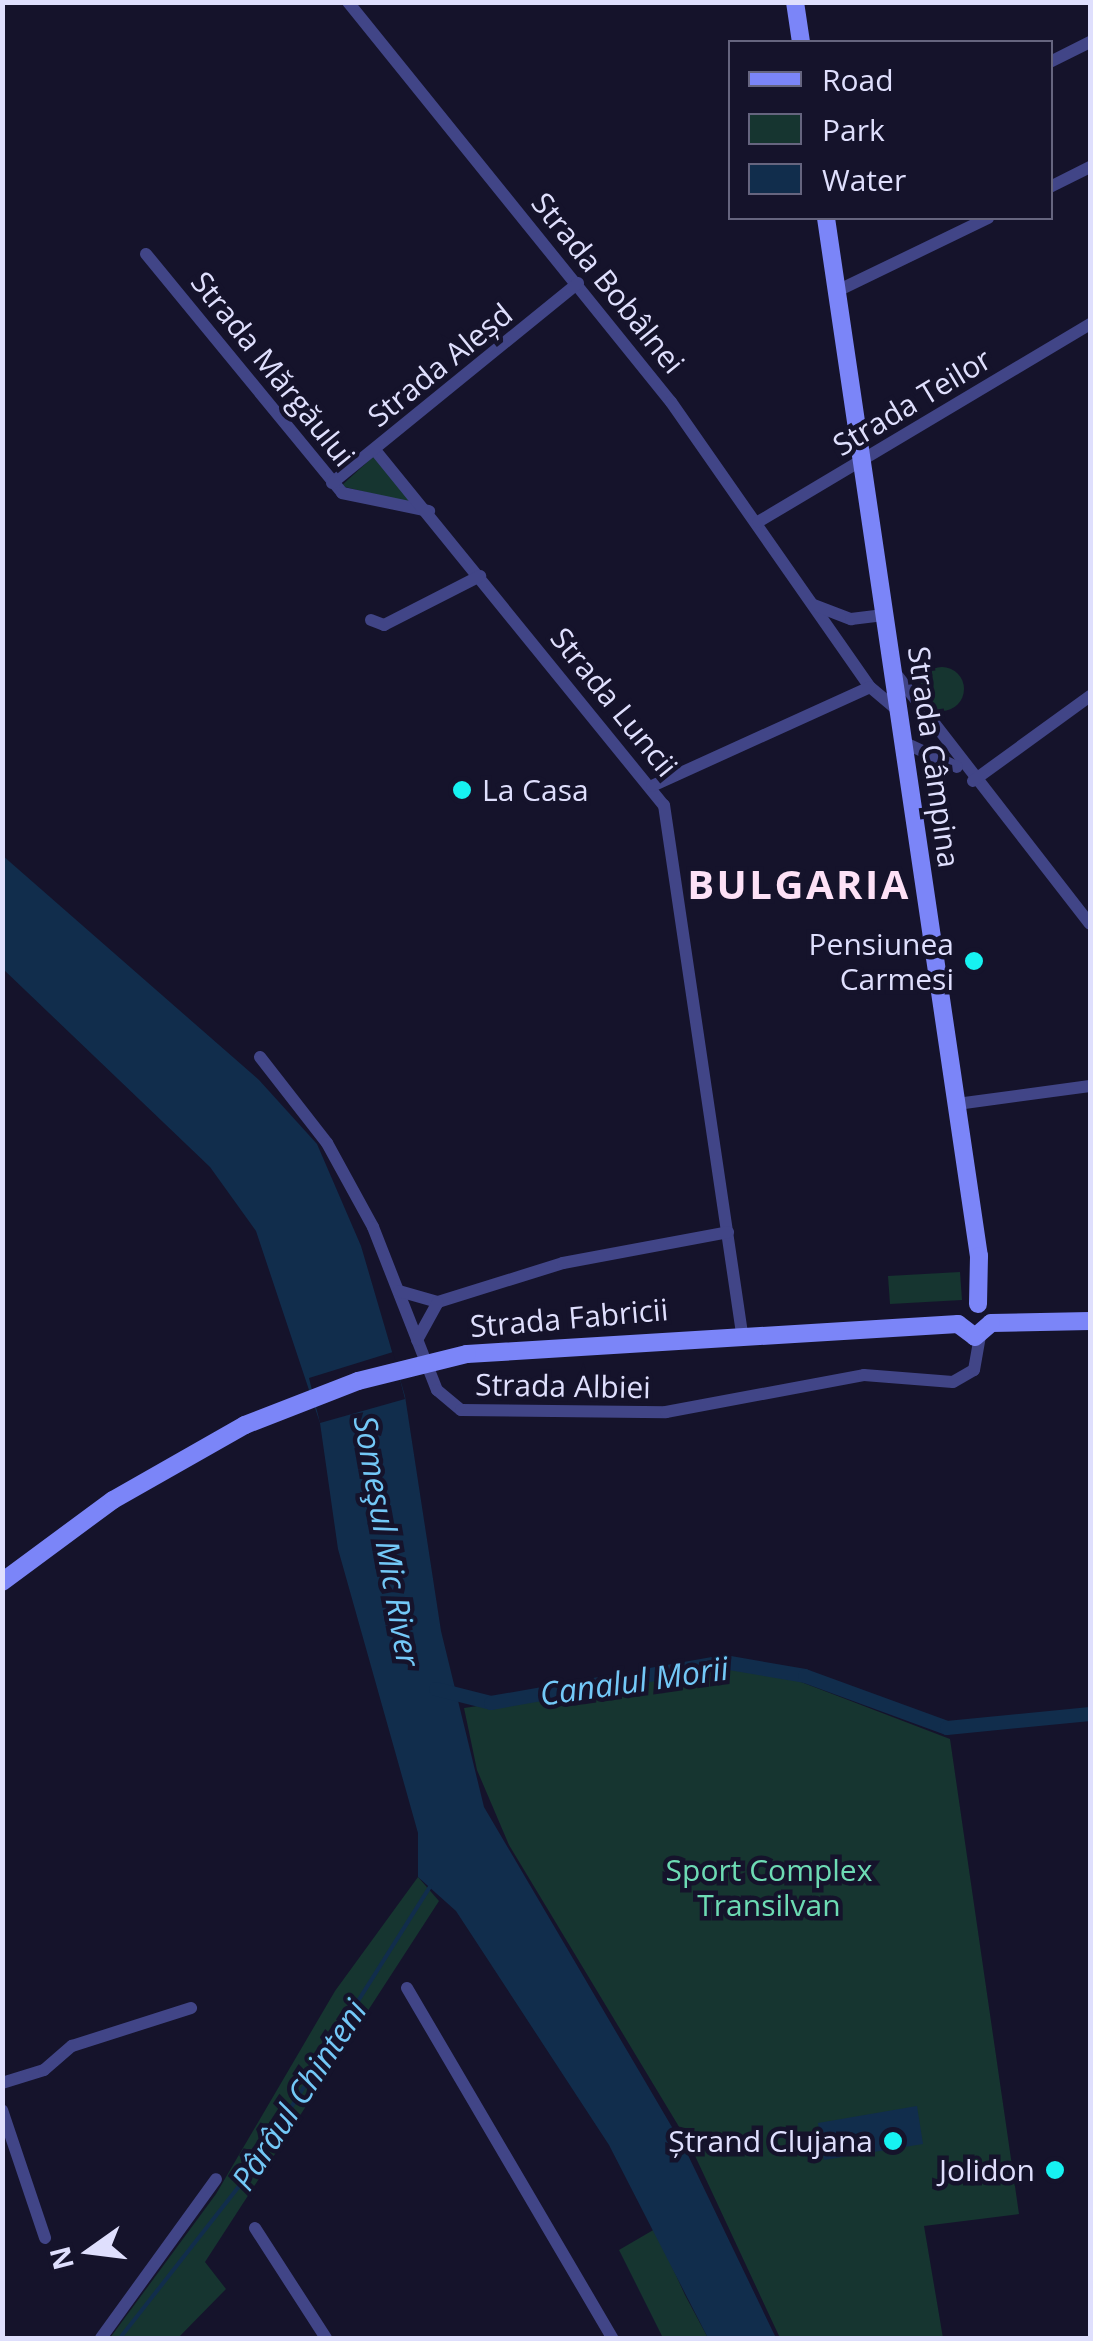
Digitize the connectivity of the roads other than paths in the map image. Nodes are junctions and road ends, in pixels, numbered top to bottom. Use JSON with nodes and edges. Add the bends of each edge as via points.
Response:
{"nodes":[{"id":1,"x":348,"y":2,"type":"edge"},
{"id":2,"x":796,"y":2,"type":"edge"},
{"id":3,"x":801,"y":40,"type":"edge"},
{"id":4,"x":1090,"y":42,"type":"edge"},
{"id":5,"x":1053,"y":60,"type":"edge"},
{"id":6,"x":1090,"y":168,"type":"edge"},
{"id":7,"x":1053,"y":186,"type":"edge"},
{"id":8,"x":826,"y":220,"type":"edge"},
{"id":9,"x":984,"y":220,"type":"edge"},
{"id":10,"x":146,"y":254,"type":"dead end"},
{"id":11,"x":578,"y":284,"type":"junction"},
{"id":12,"x":837,"y":290,"type":"junction"},
{"id":13,"x":1090,"y":324,"type":"edge"},
{"id":14,"x":376,"y":450,"type":"junction"},
{"id":15,"x":864,"y":460,"type":"junction"},
{"id":16,"x":332,"y":483,"type":"junction"},
{"id":17,"x":429,"y":511,"type":"junction"},
{"id":18,"x":758,"y":522,"type":"junction"},
{"id":19,"x":480,"y":576,"type":"junction"},
{"id":20,"x":814,"y":605,"type":"junction"},
{"id":21,"x":886,"y":615,"type":"junction"},
{"id":22,"x":370,"y":620,"type":"dead end"},
{"id":23,"x":893,"y":671,"type":"junction"},
{"id":24,"x":870,"y":687,"type":"junction"},
{"id":25,"x":1090,"y":696,"type":"edge"},
{"id":26,"x":900,"y":712,"type":"junction"},
{"id":27,"x":904,"y":744,"type":"junction"},
{"id":28,"x":968,"y":776,"type":"junction"},
{"id":29,"x":652,"y":786,"type":"junction"},
{"id":30,"x":1090,"y":924,"type":"edge"},
{"id":31,"x":260,"y":1057,"type":"dead end"},
{"id":32,"x":1090,"y":1086,"type":"edge"},
{"id":33,"x":957,"y":1104,"type":"junction"},
{"id":34,"x":728,"y":1232,"type":"junction"},
{"id":35,"x":400,"y":1291,"type":"junction"},
{"id":36,"x":438,"y":1302,"type":"junction"},
{"id":37,"x":978,"y":1304,"type":"junction"},
{"id":38,"x":1090,"y":1321,"type":"edge"},
{"id":39,"x":958,"y":1324,"type":"junction"},
{"id":40,"x":985,"y":1330,"type":"junction"},
{"id":41,"x":742,"y":1333,"type":"junction"},
{"id":42,"x":417,"y":1340,"type":"junction"},
{"id":43,"x":2,"y":1582,"type":"edge"},
{"id":44,"x":407,"y":1988,"type":"dead end"},
{"id":45,"x":190,"y":2008,"type":"dead end"},
{"id":46,"x":2,"y":2083,"type":"edge"},
{"id":47,"x":2,"y":2110,"type":"edge"},
{"id":48,"x":216,"y":2180,"type":"dead end"},
{"id":49,"x":254,"y":2228,"type":"dead end"},
{"id":50,"x":45,"y":2238,"type":"dead end"},
{"id":51,"x":101,"y":2338,"type":"edge"},
{"id":52,"x":326,"y":2338,"type":"edge"},
{"id":53,"x":612,"y":2338,"type":"edge"}],
"edges":[{"from":1,"to":11,"type":"street","name":"Strada Bobâlnei"},
{"from":2,"to":3,"type":"main road"},
{"from":4,"to":5,"type":"street"},
{"from":6,"to":7,"type":"street"},
{"from":8,"to":12,"type":"main road","name":"Strada Câmpina"},
{"from":9,"to":12,"type":"street"},
{"from":10,"to":16,"type":"street","name":"Strada Mărgăului"},
{"from":11,"to":14,"type":"street","name":"Strada Aleșd"},
{"from":11,"to":18,"type":"street","name":"Strada Bobâlnei"},
{"from":12,"to":15,"type":"main road","name":"Strada Câmpina"},
{"from":13,"to":15,"type":"street","name":"Strada Teilor"},
{"from":14,"to":16,"type":"street","name":"Strada Aleșd"},
{"from":14,"to":17,"type":"street","name":"Strada Luncii"},
{"from":15,"to":18,"type":"street","name":"Strada Teilor"},
{"from":15,"to":21,"type":"main road","name":"Strada Câmpina"},
{"from":16,"to":17,"type":"street","name":"Strada Mărgăului","via":[[352,497]]},
{"from":17,"to":19,"type":"street","name":"Strada Luncii"},
{"from":18,"to":20,"type":"street","name":"Strada Bobâlnei"},
{"from":19,"to":22,"type":"street","via":[[384,625]]},
{"from":19,"to":29,"type":"street","name":"Strada Luncii"},
{"from":20,"to":21,"type":"street","via":[[851,619]]},
{"from":20,"to":24,"type":"street","name":"Strada Bobâlnei"},
{"from":21,"to":23,"type":"main road","name":"Strada Câmpina"},
{"from":23,"to":26,"type":"main road","name":"Strada Câmpina"},
{"from":23,"to":28,"type":"street"},
{"from":24,"to":26,"type":"street","name":"Strada Bobâlnei"},
{"from":24,"to":29,"type":"street"},
{"from":25,"to":28,"type":"street"},
{"from":26,"to":27,"type":"main road","name":"Strada Câmpina"},
{"from":27,"to":28,"type":"street"},
{"from":27,"to":33,"type":"main road","name":"Strada Câmpina"},
{"from":28,"to":30,"type":"street"},
{"from":29,"to":34,"type":"street","name":"Strada Luncii","via":[[668,814]]},
{"from":31,"to":35,"type":"street","name":"Strada Albiei","via":[[328,1143]]},
{"from":32,"to":33,"type":"street"},
{"from":33,"to":37,"type":"main road","name":"Strada Câmpina"},
{"from":34,"to":36,"type":"street","name":"Strada Fabricii","via":[[594,1256]]},
{"from":34,"to":41,"type":"street","name":"Strada Luncii"},
{"from":35,"to":36,"type":"street","name":"Strada Fabricii"},
{"from":35,"to":42,"type":"street","name":"Strada Albiei"},
{"from":36,"to":42,"type":"street","name":"Strada Fabricii"},
{"from":37,"to":39,"type":"main road","via":[[961,1310]]},
{"from":37,"to":40,"type":"main road"},
{"from":38,"to":40,"type":"main road"},
{"from":39,"to":40,"type":"main road"},
{"from":39,"to":41,"type":"main road","name":"Strada Fabricii"},
{"from":40,"to":42,"type":"street","name":"Strada Albiei","via":[[974,1370],[953,1382],[864,1374],[622,1414],[461,1410],[442,1398]]},
{"from":41,"to":43,"type":"main road","name":"Strada Fabricii","bridge":true,"via":[[546,1342],[358,1381],[184,1456]]},
{"from":44,"to":53,"type":"street"},
{"from":45,"to":46,"type":"street","via":[[72,2046],[44,2070]]},
{"from":47,"to":50,"type":"street"},
{"from":48,"to":51,"type":"street"},
{"from":49,"to":52,"type":"street"}]}
